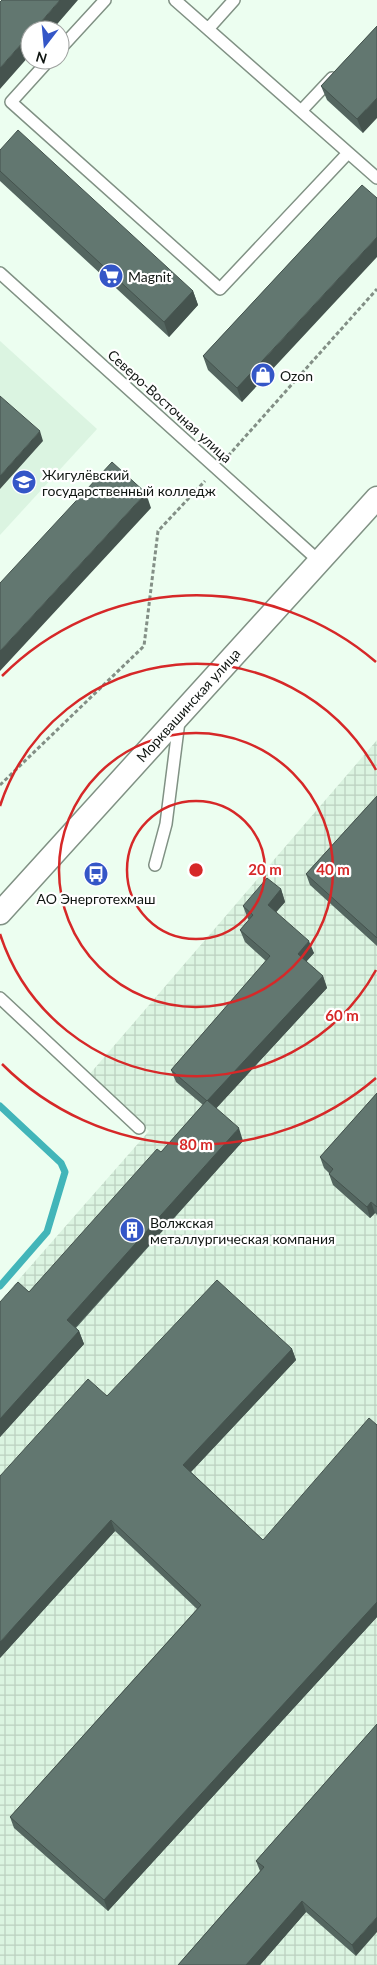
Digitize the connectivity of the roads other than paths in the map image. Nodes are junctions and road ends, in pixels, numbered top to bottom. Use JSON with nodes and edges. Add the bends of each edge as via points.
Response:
{"nodes":[{"id":1,"x":105,"y":0,"type":"edge"},
{"id":2,"x":175,"y":0,"type":"edge"},
{"id":3,"x":234,"y":0,"type":"edge"},
{"id":4,"x":208,"y":29,"type":"junction"},
{"id":5,"x":70,"y":38,"type":"edge"},
{"id":6,"x":41,"y":70,"type":"edge"},
{"id":7,"x":339,"y":70,"type":"edge"},
{"id":8,"x":302,"y":111,"type":"junction"},
{"id":9,"x":348,"y":153,"type":"junction"},
{"id":10,"x":377,"y":178,"type":"edge"},
{"id":11,"x":0,"y":273,"type":"edge"},
{"id":12,"x":377,"y":498,"type":"edge"},
{"id":13,"x":319,"y":561,"type":"junction"},
{"id":14,"x":180,"y":714,"type":"junction"},
{"id":15,"x":155,"y":865,"type":"dead end"},
{"id":16,"x":0,"y":913,"type":"edge"},
{"id":17,"x":0,"y":998,"type":"edge"},
{"id":18,"x":139,"y":1128,"type":"dead end"}],
"edges":[{"from":1,"to":5,"type":"lane"},
{"from":2,"to":4,"type":"lane"},
{"from":3,"to":4,"type":"lane"},
{"from":4,"to":8,"type":"lane"},
{"from":6,"to":9,"type":"lane","via":[[11,102],[220,289]]},
{"from":7,"to":8,"type":"lane"},
{"from":8,"to":9,"type":"lane"},
{"from":9,"to":10,"type":"lane"},
{"from":11,"to":13,"type":"lane","name":"Северо-Восточная улица"},
{"from":12,"to":13,"type":"street","name":"Морквашинская улица"},
{"from":13,"to":14,"type":"street","name":"Морквашинская улица"},
{"from":14,"to":15,"type":"lane","via":[[166,824]]},
{"from":14,"to":16,"type":"street","name":"Морквашинская улица"},
{"from":17,"to":18,"type":"lane"}]}
